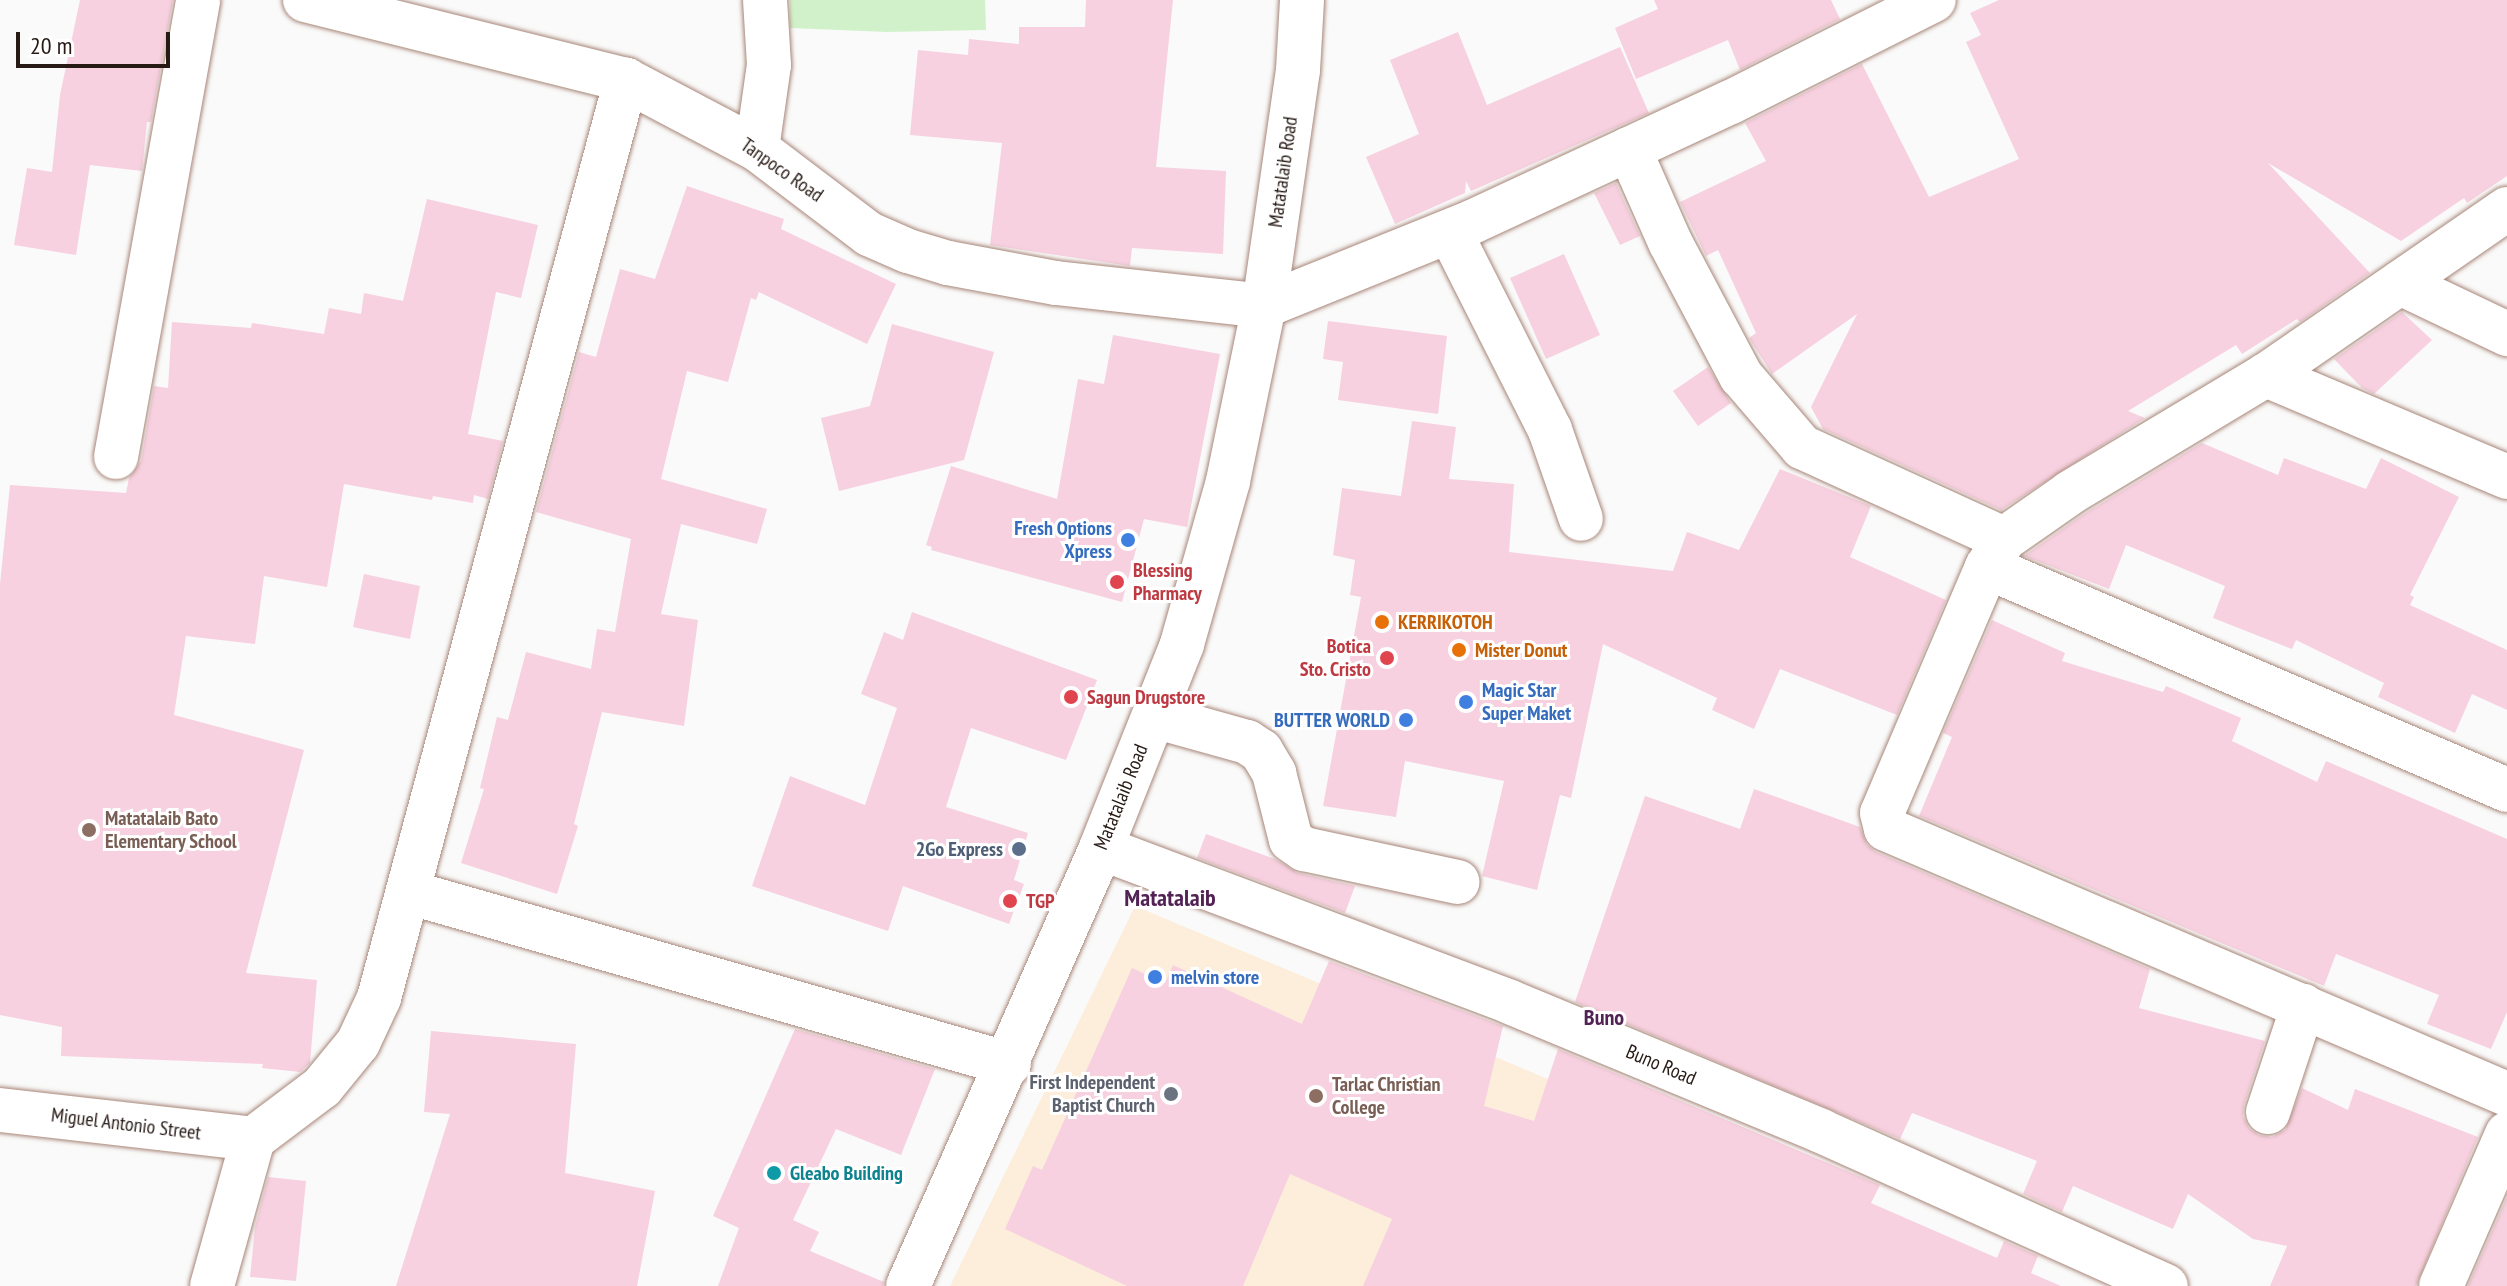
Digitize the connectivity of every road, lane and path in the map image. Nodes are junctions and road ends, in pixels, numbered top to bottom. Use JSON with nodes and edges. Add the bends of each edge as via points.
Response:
{"nodes":[{"id":1,"x":198,"y":0,"type":"edge"},
{"id":2,"x":305,"y":0,"type":"edge"},
{"id":3,"x":765,"y":0,"type":"edge"},
{"id":4,"x":1302,"y":0,"type":"edge"},
{"id":5,"x":1934,"y":0,"type":"edge"},
{"id":6,"x":626,"y":80,"type":"junction"},
{"id":7,"x":757,"y":149,"type":"junction"},
{"id":8,"x":1629,"y":149,"type":"junction"},
{"id":9,"x":2507,"y":209,"type":"edge"},
{"id":10,"x":1450,"y":232,"type":"junction"},
{"id":11,"x":2400,"y":283,"type":"junction"},
{"id":12,"x":1264,"y":306,"type":"junction"},
{"id":13,"x":2507,"y":334,"type":"edge"},
{"id":14,"x":2266,"y":375,"type":"junction"},
{"id":15,"x":116,"y":457,"type":"dead end"},
{"id":16,"x":2507,"y":477,"type":"edge"},
{"id":17,"x":1581,"y":519,"type":"dead end"},
{"id":18,"x":1996,"y":553,"type":"junction"},
{"id":19,"x":1154,"y":716,"type":"junction"},
{"id":20,"x":2507,"y":790,"type":"edge"},
{"id":21,"x":1101,"y":848,"type":"junction"},
{"id":22,"x":1458,"y":882,"type":"dead end"},
{"id":23,"x":408,"y":892,"type":"junction"},
{"id":24,"x":2303,"y":1006,"type":"junction"},
{"id":25,"x":1009,"y":1064,"type":"junction"},
{"id":26,"x":2507,"y":1094,"type":"edge"},
{"id":27,"x":0,"y":1110,"type":"edge"},
{"id":28,"x":2268,"y":1112,"type":"dead end"},
{"id":29,"x":2507,"y":1134,"type":"edge"},
{"id":30,"x":253,"y":1139,"type":"junction"},
{"id":31,"x":2093,"y":1271,"type":"edge"},
{"id":32,"x":212,"y":1286,"type":"edge"},
{"id":33,"x":908,"y":1286,"type":"edge"},
{"id":34,"x":2166,"y":1286,"type":"edge"},
{"id":35,"x":2441,"y":1286,"type":"edge"}],
"edges":[{"from":1,"to":15,"type":"street"},
{"from":2,"to":6,"type":"street","name":"Tanpoco Road"},
{"from":3,"to":7,"type":"street","via":[[769,65]]},
{"from":4,"to":12,"type":"street","name":"Matatalaib Road","via":[[1298,70]]},
{"from":5,"to":8,"type":"street"},
{"from":6,"to":7,"type":"street","name":"Tanpoco Road"},
{"from":6,"to":23,"type":"street"},
{"from":7,"to":12,"type":"street","name":"Tanpoco Road","via":[[869,234],[908,251],[1056,283]]},
{"from":8,"to":10,"type":"street"},
{"from":8,"to":18,"type":"street","via":[[1670,242],[1741,376],[1802,447]]},
{"from":9,"to":11,"type":"street"},
{"from":10,"to":12,"type":"street"},
{"from":10,"to":17,"type":"street","via":[[1550,430]]},
{"from":11,"to":13,"type":"street"},
{"from":11,"to":14,"type":"street"},
{"from":12,"to":19,"type":"street","name":"Matatalaib Road","via":[[1228,481],[1182,644]]},
{"from":14,"to":16,"type":"street"},
{"from":14,"to":18,"type":"street","via":[[2070,493]]},
{"from":18,"to":20,"type":"street"},
{"from":18,"to":24,"type":"street","via":[[1882,813],[1886,829]]},
{"from":19,"to":21,"type":"street","name":"Matatalaib Road"},
{"from":19,"to":22,"type":"street","via":[[1247,742],[1261,751],[1274,773],[1291,840],[1304,849]]},
{"from":21,"to":25,"type":"street","name":"Matatalaib Road"},
{"from":21,"to":31,"type":"street","name":"Buno Road","via":[[1510,1002],[1821,1131]]},
{"from":23,"to":25,"type":"street"},
{"from":23,"to":30,"type":"street","via":[[379,998],[358,1043],[322,1087]]},
{"from":24,"to":26,"type":"street"},
{"from":24,"to":28,"type":"street"},
{"from":25,"to":33,"type":"street","name":"Matatalaib Road"},
{"from":27,"to":30,"type":"street","name":"Miguel Antonio Street"},
{"from":29,"to":35,"type":"street"},
{"from":30,"to":32,"type":"street"},
{"from":31,"to":34,"type":"street","name":"Buno Road"}]}
